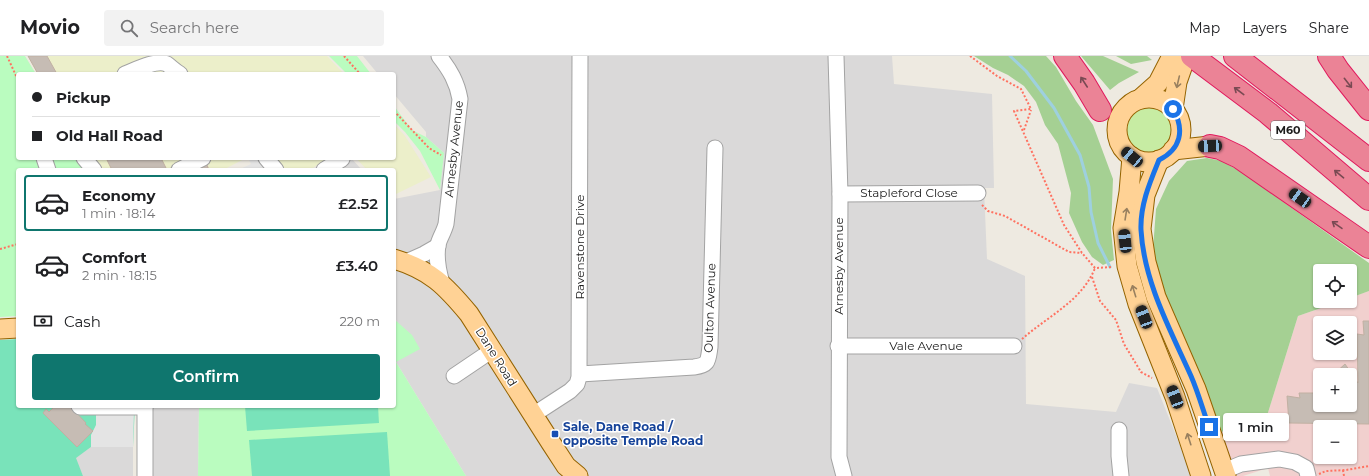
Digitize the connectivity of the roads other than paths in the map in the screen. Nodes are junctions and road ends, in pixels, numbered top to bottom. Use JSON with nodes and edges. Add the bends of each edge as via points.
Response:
{"nodes":[{"id":1,"x":439,"y":56,"type":"edge"},
{"id":2,"x":580,"y":56,"type":"edge"},
{"id":3,"x":836,"y":56,"type":"edge"},
{"id":4,"x":1065,"y":56,"type":"edge"},
{"id":5,"x":1172,"y":56,"type":"edge"},
{"id":6,"x":1235,"y":56,"type":"edge"},
{"id":7,"x":1259,"y":56,"type":"edge"},
{"id":8,"x":1328,"y":56,"type":"edge"},
{"id":9,"x":1194,"y":59,"type":"edge"},
{"id":10,"x":130,"y":72,"type":"edge"},
{"id":11,"x":175,"y":72,"type":"edge"},
{"id":12,"x":1140,"y":99,"type":"junction"},
{"id":13,"x":1173,"y":109,"type":"junction"},
{"id":14,"x":1369,"y":109,"type":"edge"},
{"id":15,"x":1100,"y":110,"type":"joint"},
{"id":16,"x":1118,"y":140,"type":"junction"},
{"id":17,"x":1210,"y":146,"type":"joint"},
{"id":18,"x":715,"y":148,"type":"dead end"},
{"id":19,"x":1166,"y":155,"type":"junction"},
{"id":20,"x":1132,"y":157,"type":"junction"},
{"id":21,"x":1368,"y":159,"type":"edge"},
{"id":22,"x":86,"y":160,"type":"edge"},
{"id":23,"x":198,"y":160,"type":"edge"},
{"id":24,"x":268,"y":160,"type":"edge"},
{"id":25,"x":340,"y":160,"type":"edge"},
{"id":26,"x":92,"y":168,"type":"edge"},
{"id":27,"x":183,"y":168,"type":"edge"},
{"id":28,"x":274,"y":168,"type":"edge"},
{"id":29,"x":327,"y":168,"type":"edge"},
{"id":30,"x":979,"y":193,"type":"road end"},
{"id":31,"x":840,"y":194,"type":"junction"},
{"id":32,"x":1369,"y":199,"type":"edge"},
{"id":33,"x":438,"y":246,"type":"junction"},
{"id":34,"x":1369,"y":247,"type":"edge"},
{"id":35,"x":400,"y":261,"type":"edge"},
{"id":36,"x":442,"y":284,"type":"junction"},
{"id":37,"x":16,"y":328,"type":"edge"},
{"id":38,"x":0,"y":329,"type":"edge"},
{"id":39,"x":838,"y":346,"type":"junction"},
{"id":40,"x":1014,"y":346,"type":"road end"},
{"id":41,"x":491,"y":351,"type":"junction"},
{"id":42,"x":580,"y":374,"type":"junction"},
{"id":43,"x":453,"y":375,"type":"dead end"},
{"id":44,"x":145,"y":408,"type":"edge"},
{"id":45,"x":533,"y":414,"type":"junction"},
{"id":46,"x":1119,"y":430,"type":"dead end"},
{"id":47,"x":571,"y":473,"type":"edge"},
{"id":48,"x":1221,"y":474,"type":"edge"},
{"id":49,"x":1312,"y":475,"type":"edge"},
{"id":50,"x":145,"y":476,"type":"edge"},
{"id":51,"x":844,"y":476,"type":"edge"},
{"id":52,"x":1122,"y":476,"type":"edge"},
{"id":53,"x":1200,"y":476,"type":"edge"}],
"edges":[{"from":1,"to":33,"type":"street","name":"Arnesby Avenue","via":[[458,86],[460,99],[446,224]]},
{"from":2,"to":42,"type":"street","name":"Ravenstone Drive"},
{"from":3,"to":31,"type":"street","name":"Arnesby Avenue"},
{"from":15,"to":4,"type":"highway","one_way":true},
{"from":5,"to":12,"type":"main road","via":[[1158,83]]},
{"from":6,"to":21,"type":"highway","number":"M60"},
{"from":7,"to":21,"type":"highway","number":"M60","via":[[1303,92]]},
{"from":8,"to":14,"type":"highway","one_way":true},
{"from":9,"to":13,"type":"main road","one_way":true,"via":[[1177,82]]},
{"from":32,"to":9,"type":"highway","number":"M60","one_way":true,"via":[[1268,113]]},
{"from":10,"to":11,"type":"street","via":[[160,62]]},
{"from":12,"to":13,"type":"main road","via":[[1158,99]]},
{"from":12,"to":16,"type":"main road","via":[[1123,110],[1118,120]]},
{"from":13,"to":19,"type":"main road","via":[[1180,129],[1179,140]]},
{"from":15,"to":16,"type":"main road"},
{"from":16,"to":20,"type":"main road"},
{"from":17,"to":19,"type":"main road"},
{"from":34,"to":17,"type":"highway","one_way":true,"via":[[1239,157]]},
{"from":18,"to":42,"type":"street","name":"Oulton Avenue","via":[[710,347],[706,364],[694,367]]},
{"from":19,"to":20,"type":"main road","via":[[1145,161]]},
{"from":19,"to":48,"type":"main road","via":[[1145,195],[1141,229],[1146,262],[1156,297],[1196,389]]},
{"from":53,"to":20,"type":"main road","one_way":true,"via":[[1175,397],[1138,304],[1127,266],[1123,228]]},
{"from":22,"to":26,"type":"street"},
{"from":23,"to":27,"type":"street"},
{"from":24,"to":28,"type":"street"},
{"from":25,"to":29,"type":"street"},
{"from":30,"to":31,"type":"street","name":"Stapleford Close"},
{"from":31,"to":39,"type":"street","name":"Arnesby Avenue"},
{"from":33,"to":35,"type":"street","via":[[424,254]]},
{"from":33,"to":36,"type":"street","name":"Arnesby Avenue","via":[[438,270]]},
{"from":35,"to":36,"type":"main road","name":"Dane Road","via":[[425,272]]},
{"from":36,"to":41,"type":"main road","name":"Dane Road","via":[[469,314]]},
{"from":37,"to":38,"type":"main road"},
{"from":39,"to":40,"type":"street","name":"Vale Avenue"},
{"from":39,"to":51,"type":"street","name":"Arnesby Avenue","via":[[839,457]]},
{"from":41,"to":43,"type":"street"},
{"from":41,"to":45,"type":"main road","name":"Dane Road"},
{"from":42,"to":45,"type":"street","via":[[577,384],[570,391]]},
{"from":44,"to":50,"type":"street"},
{"from":45,"to":47,"type":"main road","name":"Dane Road"},
{"from":46,"to":52,"type":"street"},
{"from":48,"to":49,"type":"street","via":[[1241,464],[1279,459],[1295,462]]}]}
